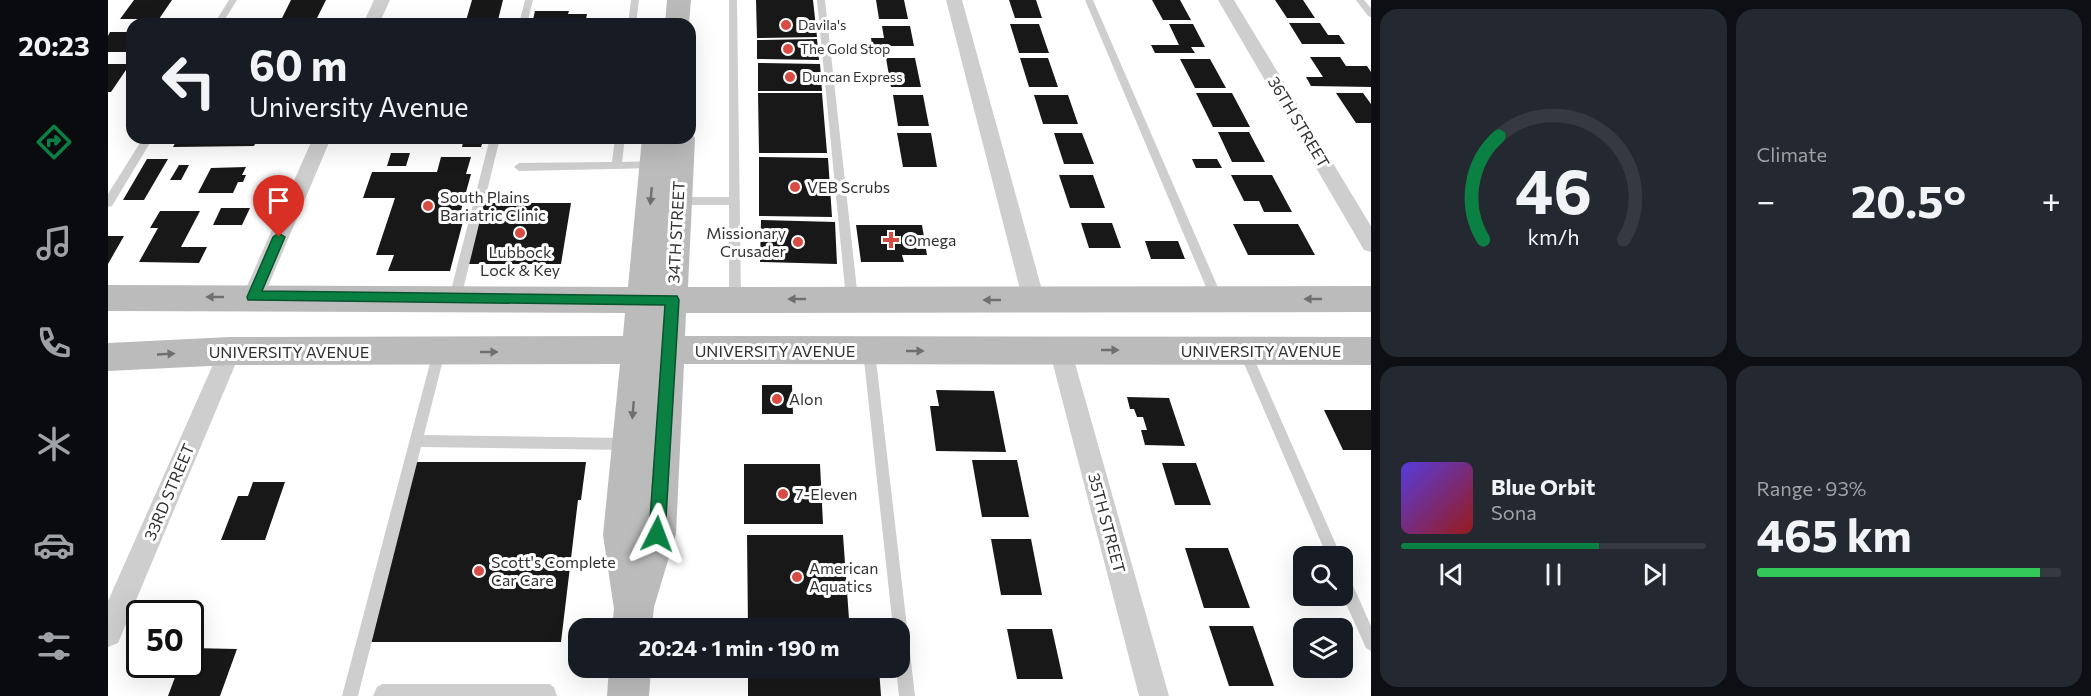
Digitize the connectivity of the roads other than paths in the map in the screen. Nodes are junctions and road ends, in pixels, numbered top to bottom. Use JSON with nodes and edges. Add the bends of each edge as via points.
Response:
{"nodes":[{"id":1,"x":233,"y":0,"type":"edge"},
{"id":2,"x":382,"y":0,"type":"edge"},
{"id":3,"x":529,"y":0,"type":"edge"},
{"id":4,"x":635,"y":0,"type":"edge"},
{"id":5,"x":678,"y":0,"type":"edge"},
{"id":6,"x":733,"y":0,"type":"edge"},
{"id":7,"x":821,"y":0,"type":"edge"},
{"id":8,"x":954,"y":0,"type":"edge"},
{"id":9,"x":1089,"y":0,"type":"edge"},
{"id":10,"x":1226,"y":0,"type":"edge"},
{"id":11,"x":1360,"y":0,"type":"edge"},
{"id":12,"x":1371,"y":14,"type":"edge"},
{"id":13,"x":222,"y":18,"type":"edge"},
{"id":14,"x":374,"y":18,"type":"edge"},
{"id":15,"x":524,"y":18,"type":"edge"},
{"id":16,"x":633,"y":18,"type":"edge"},
{"id":17,"x":677,"y":18,"type":"edge"},
{"id":18,"x":144,"y":144,"type":"edge"},
{"id":19,"x":319,"y":144,"type":"edge"},
{"id":20,"x":494,"y":144,"type":"edge"},
{"id":21,"x":619,"y":144,"type":"edge"},
{"id":22,"x":681,"y":144,"type":"edge"},
{"id":23,"x":655,"y":152,"type":"edge"},
{"id":24,"x":617,"y":165,"type":"junction"},
{"id":25,"x":519,"y":167,"type":"dead end"},
{"id":26,"x":677,"y":201,"type":"junction"},
{"id":27,"x":734,"y":201,"type":"junction"},
{"id":28,"x":108,"y":203,"type":"edge"},
{"id":29,"x":1371,"y":244,"type":"edge"},
{"id":30,"x":253,"y":297,"type":"junction"},
{"id":31,"x":108,"y":298,"type":"edge"},
{"id":32,"x":455,"y":298,"type":"junction"},
{"id":33,"x":735,"y":299,"type":"junction"},
{"id":34,"x":852,"y":299,"type":"junction"},
{"id":35,"x":1371,"y":299,"type":"edge"},
{"id":36,"x":657,"y":300,"type":"junction"},
{"id":37,"x":1218,"y":300,"type":"junction"},
{"id":38,"x":1034,"y":301,"type":"junction"},
{"id":39,"x":1060,"y":350,"type":"junction"},
{"id":40,"x":230,"y":351,"type":"junction"},
{"id":41,"x":869,"y":351,"type":"junction"},
{"id":42,"x":1244,"y":351,"type":"junction"},
{"id":43,"x":1371,"y":351,"type":"edge"},
{"id":44,"x":439,"y":352,"type":"junction"},
{"id":45,"x":653,"y":352,"type":"junction"},
{"id":46,"x":108,"y":357,"type":"edge"},
{"id":47,"x":416,"y":441,"type":"junction"},
{"id":48,"x":630,"y":444,"type":"junction"},
{"id":49,"x":1330,"y":546,"type":"edge"},
{"id":50,"x":1353,"y":602,"type":"edge"},
{"id":51,"x":633,"y":618,"type":"edge"},
{"id":52,"x":633,"y":618,"type":"edge"},
{"id":53,"x":899,"y":618,"type":"edge"},
{"id":54,"x":108,"y":633,"type":"edge"},
{"id":55,"x":1371,"y":643,"type":"edge"},
{"id":56,"x":629,"y":678,"type":"edge"},
{"id":57,"x":905,"y":678,"type":"edge"},
{"id":58,"x":350,"y":696,"type":"edge"},
{"id":59,"x":381,"y":696,"type":"edge"},
{"id":60,"x":549,"y":696,"type":"edge"},
{"id":61,"x":628,"y":696,"type":"edge"},
{"id":62,"x":907,"y":696,"type":"edge"},
{"id":63,"x":1154,"y":696,"type":"edge"}],
"edges":[{"from":1,"to":13,"type":"lane"},
{"from":2,"to":14,"type":"street"},
{"from":3,"to":15,"type":"lane"},
{"from":4,"to":16,"type":"lane"},
{"from":5,"to":17,"type":"main road"},
{"from":6,"to":27,"type":"lane"},
{"from":7,"to":34,"type":"lane"},
{"from":8,"to":38,"type":"street"},
{"from":9,"to":37,"type":"lane"},
{"from":10,"to":29,"type":"street","name":"36TH STREET"},
{"from":11,"to":12,"type":"lane"},
{"from":18,"to":28,"type":"lane"},
{"from":19,"to":30,"type":"street"},
{"from":20,"to":32,"type":"lane"},
{"from":21,"to":24,"type":"lane"},
{"from":22,"to":26,"type":"main road","name":"34TH STREET"},
{"from":23,"to":24,"type":"lane"},
{"from":23,"to":36,"type":"main road","name":"34TH STREET","one_way":true},
{"from":24,"to":25,"type":"lane"},
{"from":26,"to":27,"type":"lane"},
{"from":26,"to":36,"type":"main road","name":"34TH STREET"},
{"from":27,"to":33,"type":"lane"},
{"from":30,"to":31,"type":"main road","one_way":true},
{"from":30,"to":32,"type":"main road"},
{"from":32,"to":36,"type":"main road"},
{"from":34,"to":33,"type":"main road","one_way":true},
{"from":33,"to":36,"type":"main road"},
{"from":38,"to":34,"type":"main road","one_way":true},
{"from":35,"to":37,"type":"main road","one_way":true},
{"from":36,"to":45,"type":"main road","name":"34TH STREET"},
{"from":37,"to":38,"type":"main road"},
{"from":41,"to":39,"type":"main road","name":"UNIVERSITY AVENUE","one_way":true},
{"from":39,"to":42,"type":"main road","name":"UNIVERSITY AVENUE","one_way":true},
{"from":39,"to":63,"type":"street","name":"35TH STREET"},
{"from":40,"to":44,"type":"main road","name":"UNIVERSITY AVENUE"},
{"from":46,"to":40,"type":"main road","name":"UNIVERSITY AVENUE","one_way":true},
{"from":40,"to":54,"type":"street","name":"33RD STREET"},
{"from":41,"to":45,"type":"main road","name":"UNIVERSITY AVENUE"},
{"from":41,"to":53,"type":"lane"},
{"from":42,"to":43,"type":"main road","name":"UNIVERSITY AVENUE"},
{"from":42,"to":49,"type":"lane"},
{"from":44,"to":45,"type":"main road","name":"UNIVERSITY AVENUE","one_way":true},
{"from":44,"to":47,"type":"lane"},
{"from":45,"to":48,"type":"main road","name":"34TH STREET","one_way":true},
{"from":45,"to":51,"type":"main road","name":"34TH STREET","via":[[657,534]]},
{"from":47,"to":48,"type":"lane"},
{"from":47,"to":58,"type":"lane"},
{"from":48,"to":52,"type":"main road","name":"34TH STREET","via":[[622,535]]},
{"from":50,"to":55,"type":"lane"},
{"from":56,"to":61,"type":"main road"},
{"from":57,"to":62,"type":"lane"},
{"from":59,"to":60,"type":"lane","via":[[382,692],[549,692]]}]}
